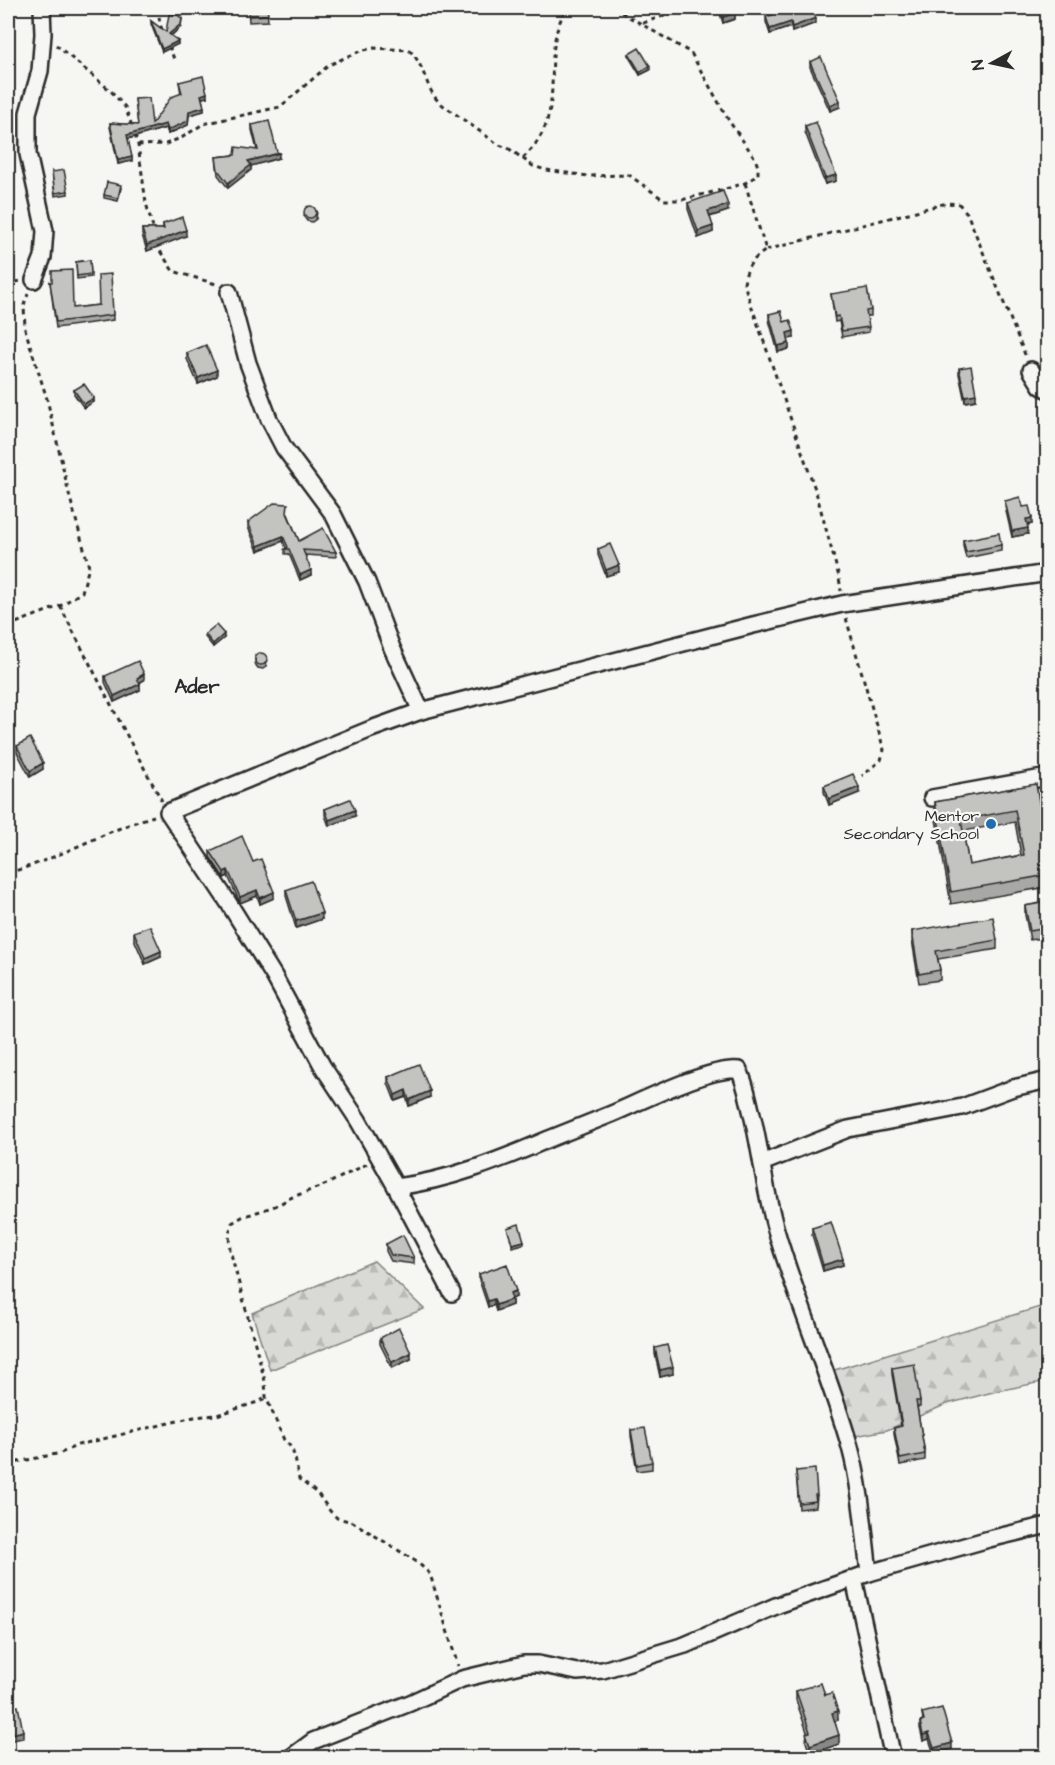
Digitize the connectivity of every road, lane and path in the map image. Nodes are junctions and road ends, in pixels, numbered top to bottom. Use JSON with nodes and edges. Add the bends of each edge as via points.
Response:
{"nodes":[{"id":1,"x":42,"y":8,"type":"edge"},
{"id":2,"x":158,"y":8,"type":"edge"},
{"id":3,"x":567,"y":8,"type":"edge"},
{"id":4,"x":614,"y":8,"type":"edge"},
{"id":5,"x":686,"y":8,"type":"edge"},
{"id":6,"x":643,"y":23,"type":"junction"},
{"id":7,"x":164,"y":33,"type":"edge"},
{"id":8,"x":43,"y":34,"type":"junction"},
{"id":9,"x":167,"y":41,"type":"edge"},
{"id":10,"x":174,"y":58,"type":"dead end"},
{"id":11,"x":138,"y":145,"type":"junction"},
{"id":12,"x":522,"y":158,"type":"junction"},
{"id":13,"x":745,"y":183,"type":"junction"},
{"id":14,"x":154,"y":232,"type":"edge"},
{"id":15,"x":157,"y":241,"type":"edge"},
{"id":16,"x":766,"y":250,"type":"junction"},
{"id":17,"x":34,"y":280,"type":"joint"},
{"id":18,"x":229,"y":292,"type":"joint"},
{"id":19,"x":1031,"y":370,"type":"joint"},
{"id":20,"x":1047,"y":390,"type":"edge"},
{"id":21,"x":1047,"y":573,"type":"edge"},
{"id":22,"x":842,"y":604,"type":"junction"},
{"id":23,"x":60,"y":606,"type":"junction"},
{"id":24,"x":8,"y":626,"type":"edge"},
{"id":25,"x":421,"y":711,"type":"junction"},
{"id":26,"x":862,"y":776,"type":"dead end"},
{"id":27,"x":1047,"y":777,"type":"edge"},
{"id":28,"x":932,"y":798,"type":"dead end"},
{"id":29,"x":168,"y":812,"type":"junction"},
{"id":30,"x":8,"y":873,"type":"edge"},
{"id":31,"x":1047,"y":1080,"type":"edge"},
{"id":32,"x":380,"y":1160,"type":"junction"},
{"id":33,"x":762,"y":1163,"type":"junction"},
{"id":34,"x":396,"y":1187,"type":"junction"},
{"id":35,"x":452,"y":1293,"type":"dead end"},
{"id":36,"x":266,"y":1397,"type":"junction"},
{"id":37,"x":8,"y":1464,"type":"edge"},
{"id":38,"x":1047,"y":1525,"type":"edge"},
{"id":39,"x":869,"y":1573,"type":"junction"},
{"id":40,"x":854,"y":1580,"type":"junction"},
{"id":41,"x":462,"y":1679,"type":"junction"},
{"id":42,"x":290,"y":1758,"type":"edge"},
{"id":43,"x":893,"y":1758,"type":"edge"}],
"edges":[{"from":1,"to":8,"type":"street"},
{"from":2,"to":7,"type":"path"},
{"from":3,"to":12,"type":"path","via":[[553,48],[550,112],[540,139]]},
{"from":4,"to":6,"type":"path"},
{"from":5,"to":6,"type":"path"},
{"from":6,"to":13,"type":"path","via":[[691,53],[755,158],[758,175]]},
{"from":8,"to":11,"type":"path","via":[[125,107]]},
{"from":8,"to":17,"type":"street","via":[[40,71],[28,113],[28,154],[45,231],[43,257]]},
{"from":9,"to":10,"type":"path"},
{"from":11,"to":12,"type":"path","via":[[166,144],[203,124],[280,107],[329,65],[374,48],[409,50],[440,104]]},
{"from":11,"to":14,"type":"path"},
{"from":12,"to":13,"type":"path","via":[[546,170],[588,176],[629,175],[664,200],[681,200]]},
{"from":13,"to":16,"type":"path"},
{"from":15,"to":18,"type":"path","via":[[172,271],[214,282]]},
{"from":16,"to":19,"type":"path","via":[[947,203],[959,204],[967,213]]},
{"from":16,"to":22,"type":"path","via":[[751,261],[744,284],[816,492],[839,577]]},
{"from":17,"to":23,"type":"path","via":[[24,305],[25,329],[47,399],[89,567],[82,592]]},
{"from":18,"to":25,"type":"street","via":[[248,363],[269,419],[284,448],[333,514]]},
{"from":19,"to":20,"type":"street"},
{"from":21,"to":22,"type":"street"},
{"from":22,"to":25,"type":"street"},
{"from":22,"to":26,"type":"path","via":[[884,750],[881,760]]},
{"from":23,"to":24,"type":"path"},
{"from":23,"to":29,"type":"path"},
{"from":25,"to":29,"type":"street"},
{"from":27,"to":28,"type":"street"},
{"from":29,"to":30,"type":"path","via":[[130,823]]},
{"from":29,"to":32,"type":"street","via":[[274,976]]},
{"from":31,"to":33,"type":"street","via":[[962,1107],[848,1129]]},
{"from":32,"to":34,"type":"street"},
{"from":32,"to":36,"type":"path","via":[[232,1223],[230,1250]]},
{"from":33,"to":34,"type":"street","via":[[744,1080],[739,1070],[726,1070],[692,1080],[474,1169]]},
{"from":33,"to":39,"type":"street","via":[[776,1228],[850,1448]]},
{"from":34,"to":35,"type":"street"},
{"from":36,"to":37,"type":"path","via":[[218,1414]]},
{"from":36,"to":41,"type":"path","via":[[284,1440],[294,1453],[299,1479],[318,1494],[337,1518],[353,1522],[430,1574]]},
{"from":38,"to":39,"type":"street"},
{"from":39,"to":40,"type":"street"},
{"from":40,"to":41,"type":"street","via":[[778,1605],[685,1645],[603,1670],[578,1672],[524,1664]]},
{"from":40,"to":43,"type":"street"},
{"from":41,"to":42,"type":"street","via":[[313,1742]]}]}
